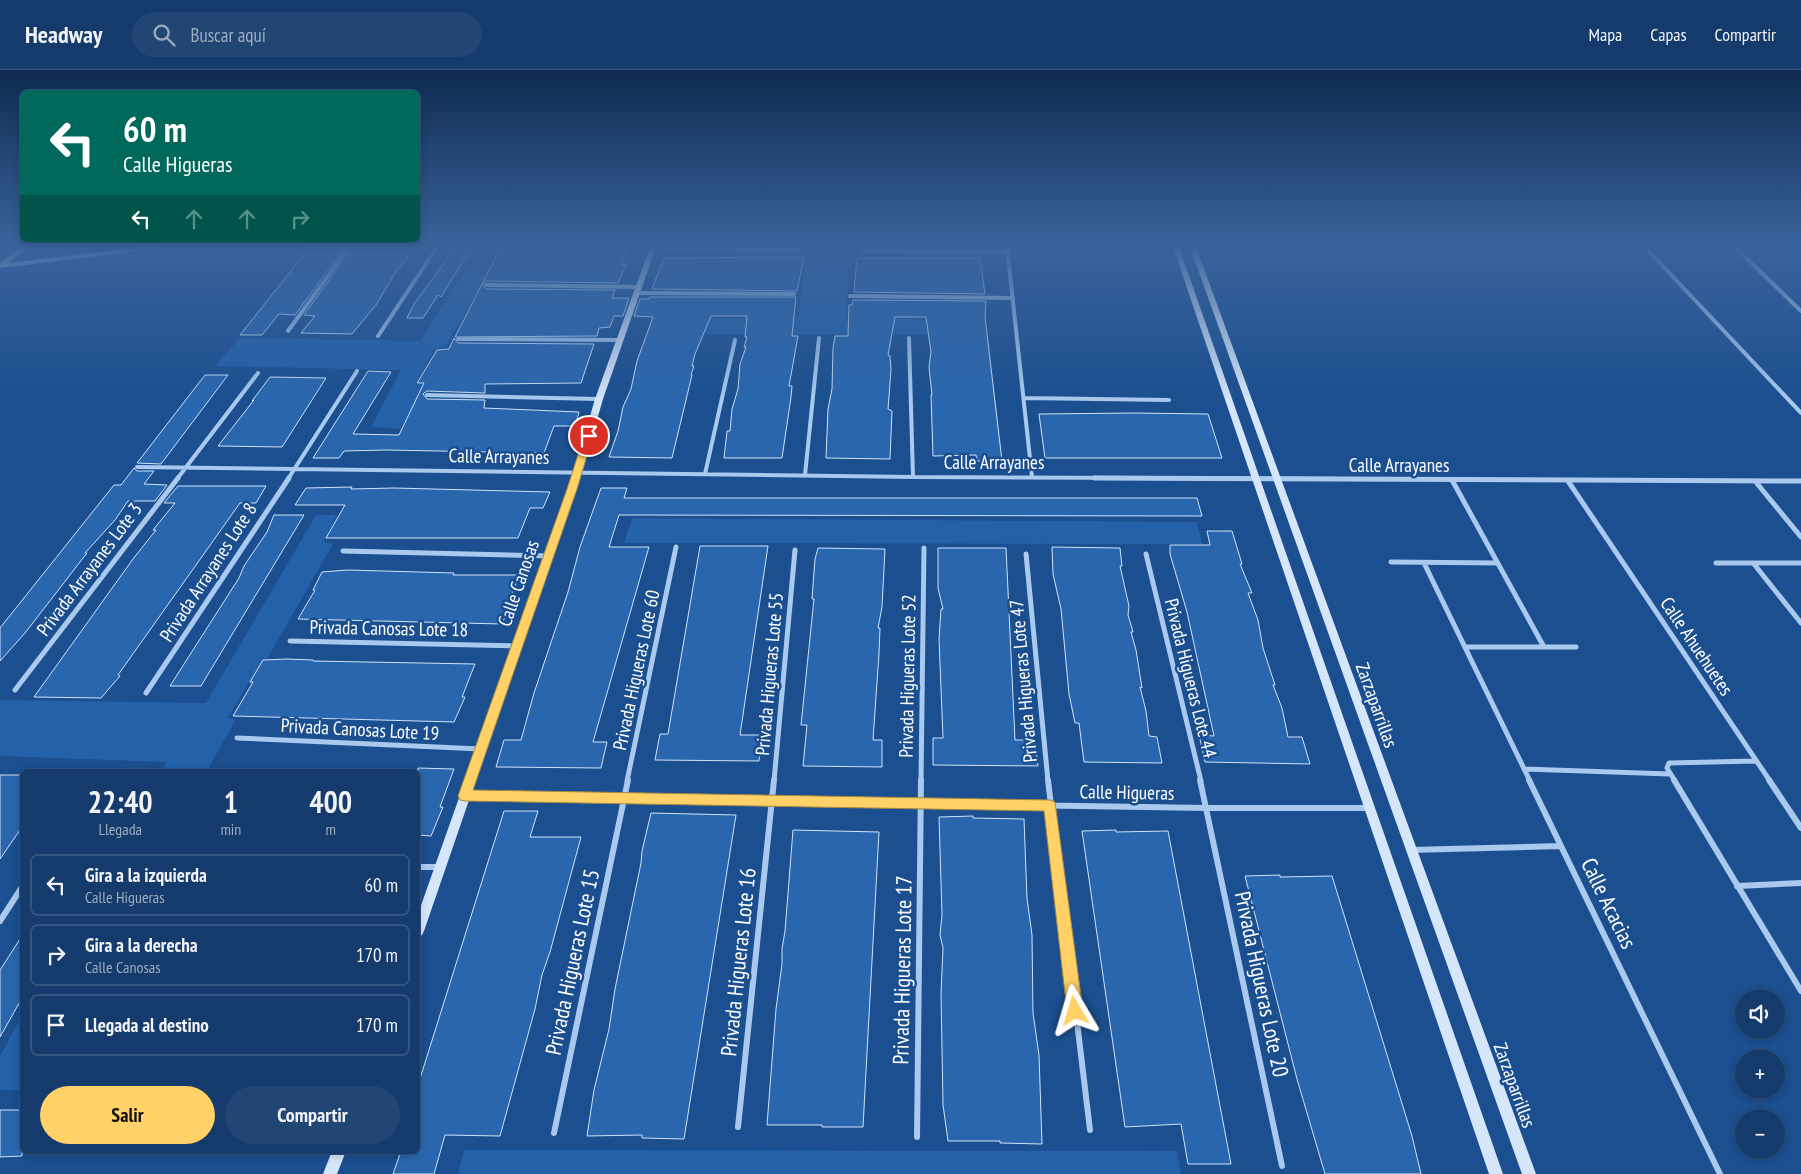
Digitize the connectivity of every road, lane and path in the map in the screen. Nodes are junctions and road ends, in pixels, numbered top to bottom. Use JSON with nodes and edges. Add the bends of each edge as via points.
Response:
{"nodes":[{"id":1,"x":1013,"y":298,"type":"edge"},
{"id":2,"x":312,"y":299,"type":"edge"},
{"id":3,"x":403,"y":299,"type":"edge"},
{"id":4,"x":635,"y":299,"type":"edge"},
{"id":5,"x":1194,"y":299,"type":"edge"},
{"id":6,"x":1211,"y":299,"type":"edge"},
{"id":7,"x":1694,"y":299,"type":"edge"},
{"id":8,"x":1788,"y":299,"type":"edge"},
{"id":9,"x":1801,"y":311,"type":"edge"},
{"id":10,"x":288,"y":331,"type":"dead end"},
{"id":11,"x":378,"y":336,"type":"dead end"},
{"id":12,"x":818,"y":338,"type":"dead end"},
{"id":13,"x":909,"y":338,"type":"dead end"},
{"id":14,"x":458,"y":339,"type":"dead end"},
{"id":15,"x":619,"y":340,"type":"junction"},
{"id":16,"x":735,"y":340,"type":"dead end"},
{"id":17,"x":357,"y":371,"type":"dead end"},
{"id":18,"x":258,"y":373,"type":"dead end"},
{"id":19,"x":427,"y":395,"type":"dead end"},
{"id":20,"x":1024,"y":398,"type":"junction"},
{"id":21,"x":599,"y":399,"type":"junction"},
{"id":22,"x":1169,"y":400,"type":"dead end"},
{"id":23,"x":1801,"y":412,"type":"edge"},
{"id":24,"x":137,"y":467,"type":"dead end"},
{"id":25,"x":187,"y":467,"type":"junction"},
{"id":26,"x":295,"y":469,"type":"junction"},
{"id":27,"x":578,"y":472,"type":"junction"},
{"id":28,"x":705,"y":474,"type":"junction"},
{"id":29,"x":805,"y":475,"type":"junction"},
{"id":30,"x":913,"y":477,"type":"junction"},
{"id":31,"x":1032,"y":477,"type":"junction"},
{"id":32,"x":1256,"y":479,"type":"junction"},
{"id":33,"x":1278,"y":480,"type":"junction"},
{"id":34,"x":1452,"y":480,"type":"junction"},
{"id":35,"x":1568,"y":481,"type":"junction"},
{"id":36,"x":1754,"y":481,"type":"junction"},
{"id":37,"x":1801,"y":481,"type":"edge"},
{"id":38,"x":1801,"y":537,"type":"edge"},
{"id":39,"x":676,"y":547,"type":"dead end"},
{"id":40,"x":924,"y":548,"type":"dead end"},
{"id":41,"x":795,"y":550,"type":"dead end"},
{"id":42,"x":343,"y":551,"type":"dead end"},
{"id":43,"x":1026,"y":554,"type":"dead end"},
{"id":44,"x":1146,"y":554,"type":"dead end"},
{"id":45,"x":549,"y":556,"type":"junction"},
{"id":46,"x":1391,"y":562,"type":"dead end"},
{"id":47,"x":1716,"y":562,"type":"dead end"},
{"id":48,"x":1424,"y":563,"type":"junction"},
{"id":49,"x":1498,"y":563,"type":"junction"},
{"id":50,"x":1801,"y":563,"type":"edge"},
{"id":51,"x":1754,"y":564,"type":"junction"},
{"id":52,"x":1800,"y":622,"type":"edge"},
{"id":53,"x":290,"y":640,"type":"dead end"},
{"id":54,"x":517,"y":646,"type":"junction"},
{"id":55,"x":1576,"y":646,"type":"dead end"},
{"id":56,"x":1465,"y":647,"type":"junction"},
{"id":57,"x":1544,"y":647,"type":"junction"},
{"id":58,"x":16,"y":690,"type":"dead end"},
{"id":59,"x":146,"y":693,"type":"dead end"},
{"id":60,"x":237,"y":738,"type":"dead end"},
{"id":61,"x":481,"y":749,"type":"junction"},
{"id":62,"x":1756,"y":761,"type":"junction"},
{"id":63,"x":1524,"y":769,"type":"junction"},
{"id":64,"x":1670,"y":774,"type":"junction"},
{"id":65,"x":465,"y":796,"type":"junction"},
{"id":66,"x":624,"y":798,"type":"junction"},
{"id":67,"x":772,"y":801,"type":"junction"},
{"id":68,"x":921,"y":804,"type":"junction"},
{"id":69,"x":1050,"y":806,"type":"junction"},
{"id":70,"x":1207,"y":808,"type":"junction"},
{"id":71,"x":1369,"y":808,"type":"junction"},
{"id":72,"x":1801,"y":828,"type":"edge"},
{"id":73,"x":1562,"y":846,"type":"junction"},
{"id":74,"x":1410,"y":850,"type":"junction"},
{"id":75,"x":420,"y":867,"type":"edge"},
{"id":76,"x":440,"y":867,"type":"junction"},
{"id":77,"x":1801,"y":883,"type":"edge"},
{"id":78,"x":1737,"y":886,"type":"junction"},
{"id":79,"x":20,"y":890,"type":"edge"},
{"id":80,"x":0,"y":921,"type":"edge"},
{"id":81,"x":420,"y":925,"type":"edge"},
{"id":82,"x":1801,"y":991,"type":"edge"},
{"id":83,"x":738,"y":1127,"type":"dead end"},
{"id":84,"x":1090,"y":1130,"type":"dead end"},
{"id":85,"x":554,"y":1133,"type":"dead end"},
{"id":86,"x":917,"y":1137,"type":"dead end"},
{"id":87,"x":338,"y":1154,"type":"edge"},
{"id":88,"x":1282,"y":1166,"type":"dead end"},
{"id":89,"x":330,"y":1174,"type":"edge"},
{"id":90,"x":1496,"y":1174,"type":"edge"},
{"id":91,"x":1529,"y":1174,"type":"edge"},
{"id":92,"x":1720,"y":1174,"type":"edge"}],
"edges":[{"from":1,"to":20,"type":"street"},
{"from":2,"to":10,"type":"street"},
{"from":3,"to":11,"type":"street"},
{"from":4,"to":15,"type":"street","name":"Calle Canosas"},
{"from":5,"to":32,"type":"street"},
{"from":6,"to":33,"type":"street","name":"Zarzaparrillas"},
{"from":7,"to":23,"type":"street"},
{"from":8,"to":9,"type":"street"},
{"from":12,"to":29,"type":"street"},
{"from":13,"to":30,"type":"street"},
{"from":14,"to":15,"type":"street"},
{"from":15,"to":21,"type":"street","name":"Calle Canosas"},
{"from":16,"to":28,"type":"street"},
{"from":17,"to":26,"type":"street","name":"Privada Arrayanes Lote 8"},
{"from":18,"to":25,"type":"street","name":"Privada Arrayanes Lote 3"},
{"from":19,"to":21,"type":"street"},
{"from":20,"to":22,"type":"street"},
{"from":20,"to":31,"type":"street"},
{"from":21,"to":27,"type":"street","name":"Calle Canosas"},
{"from":24,"to":25,"type":"street","name":"Calle Arrayanes"},
{"from":25,"to":26,"type":"street","name":"Calle Arrayanes"},
{"from":25,"to":58,"type":"street","name":"Privada Arrayanes Lote 3"},
{"from":26,"to":27,"type":"street","name":"Calle Arrayanes"},
{"from":26,"to":59,"type":"street","name":"Privada Arrayanes Lote 8"},
{"from":27,"to":28,"type":"street","name":"Calle Arrayanes"},
{"from":27,"to":45,"type":"street","name":"Calle Canosas"},
{"from":28,"to":29,"type":"street","name":"Calle Arrayanes"},
{"from":29,"to":30,"type":"street","name":"Calle Arrayanes"},
{"from":30,"to":31,"type":"street","name":"Calle Arrayanes"},
{"from":31,"to":32,"type":"street","name":"Calle Arrayanes"},
{"from":32,"to":33,"type":"street","name":"Calle Arrayanes"},
{"from":32,"to":71,"type":"street"},
{"from":33,"to":34,"type":"street","name":"Calle Arrayanes"},
{"from":33,"to":74,"type":"street","name":"Zarzaparrillas"},
{"from":34,"to":35,"type":"street","name":"Calle Arrayanes"},
{"from":34,"to":49,"type":"street"},
{"from":35,"to":36,"type":"street","name":"Calle Arrayanes"},
{"from":35,"to":62,"type":"street","name":"Calle Ahuehuetes"},
{"from":36,"to":37,"type":"street","name":"Calle Arrayanes"},
{"from":36,"to":38,"type":"street"},
{"from":39,"to":66,"type":"street","name":"Privada Higueras Lote 60"},
{"from":40,"to":68,"type":"street","name":"Privada Higueras Lote 52"},
{"from":41,"to":67,"type":"street","name":"Privada Higueras Lote 55"},
{"from":42,"to":45,"type":"street"},
{"from":43,"to":69,"type":"street","name":"Privada Higueras Lote 47"},
{"from":44,"to":70,"type":"street","name":"Privada Higueras Lote 44"},
{"from":45,"to":54,"type":"street","name":"Calle Canosas"},
{"from":46,"to":48,"type":"street"},
{"from":47,"to":51,"type":"street"},
{"from":48,"to":49,"type":"street"},
{"from":48,"to":56,"type":"street","name":"Calle Acacias"},
{"from":49,"to":57,"type":"street"},
{"from":50,"to":51,"type":"street"},
{"from":51,"to":52,"type":"street"},
{"from":53,"to":54,"type":"street","name":"Privada Canosas Lote 18"},
{"from":54,"to":61,"type":"street","name":"Calle Canosas"},
{"from":55,"to":57,"type":"street"},
{"from":56,"to":57,"type":"street"},
{"from":56,"to":63,"type":"street","name":"Calle Acacias"},
{"from":60,"to":61,"type":"street","name":"Privada Canosas Lote 19"},
{"from":61,"to":65,"type":"street","name":"Calle Canosas"},
{"from":62,"to":64,"type":"street","via":[[1674,762],[1667,768]]},
{"from":62,"to":72,"type":"street","name":"Calle Ahuehuetes"},
{"from":63,"to":64,"type":"street"},
{"from":63,"to":73,"type":"street","name":"Calle Acacias"},
{"from":64,"to":78,"type":"street"},
{"from":65,"to":66,"type":"street","name":"Calle Higueras"},
{"from":65,"to":76,"type":"street","name":"Calle Canosas"},
{"from":66,"to":67,"type":"street","name":"Calle Higueras"},
{"from":66,"to":85,"type":"street","name":"Privada Higueras Lote 15"},
{"from":67,"to":68,"type":"street","name":"Calle Higueras"},
{"from":67,"to":83,"type":"street","name":"Privada Higueras Lote 16"},
{"from":68,"to":69,"type":"street","name":"Calle Higueras"},
{"from":68,"to":86,"type":"street","name":"Privada Higueras Lote 17"},
{"from":69,"to":70,"type":"street","name":"Calle Higueras"},
{"from":69,"to":84,"type":"street","name":"Privada Higueras Lote 47"},
{"from":70,"to":71,"type":"street","name":"Calle Higueras"},
{"from":70,"to":88,"type":"street","name":"Privada Higueras Lote 20"},
{"from":71,"to":90,"type":"street"},
{"from":73,"to":74,"type":"street"},
{"from":73,"to":92,"type":"street","name":"Calle Acacias"},
{"from":74,"to":91,"type":"street","name":"Zarzaparrillas"},
{"from":75,"to":76,"type":"street"},
{"from":76,"to":81,"type":"street","name":"Calle Canosas"},
{"from":77,"to":78,"type":"street"},
{"from":78,"to":82,"type":"street"},
{"from":79,"to":80,"type":"street"},
{"from":87,"to":89,"type":"street"}]}
